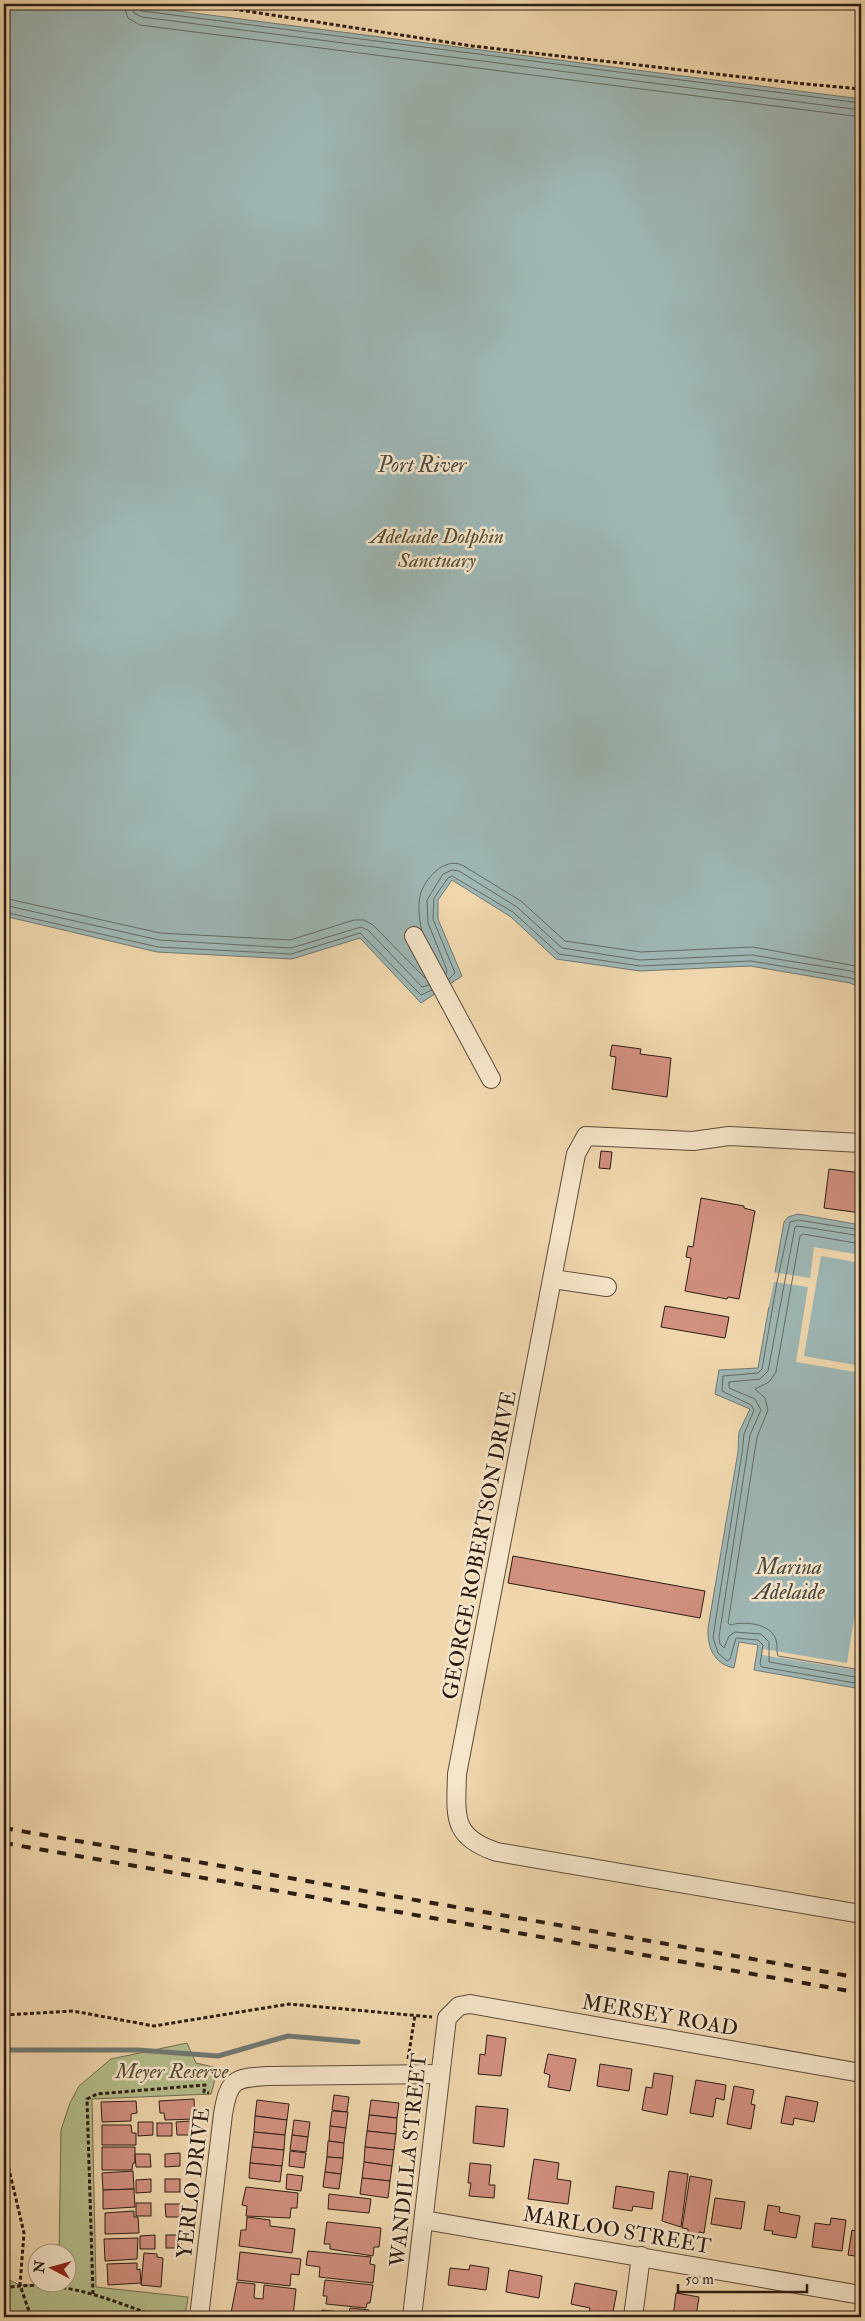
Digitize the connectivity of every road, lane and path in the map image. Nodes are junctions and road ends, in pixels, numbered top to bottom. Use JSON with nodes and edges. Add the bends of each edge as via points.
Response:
{"nodes":[{"id":1,"x":202,"y":4,"type":"edge"},
{"id":2,"x":861,"y":89,"type":"edge"},
{"id":3,"x":414,"y":936,"type":"dead end"},
{"id":4,"x":491,"y":1078,"type":"dead end"},
{"id":5,"x":861,"y":1144,"type":"edge"},
{"id":6,"x":553,"y":1279,"type":"junction"},
{"id":7,"x":607,"y":1287,"type":"dead end"},
{"id":8,"x":861,"y":1914,"type":"edge"},
{"id":9,"x":4,"y":2014,"type":"edge"},
{"id":10,"x":450,"y":2014,"type":"junction"},
{"id":11,"x":415,"y":2015,"type":"junction"},
{"id":12,"x":408,"y":2060,"type":"dead end"},
{"id":13,"x":861,"y":2073,"type":"edge"},
{"id":14,"x":439,"y":2074,"type":"junction"},
{"id":15,"x":209,"y":2093,"type":"dead end"},
{"id":16,"x":4,"y":2148,"type":"edge"},
{"id":17,"x":424,"y":2220,"type":"junction"},
{"id":18,"x":641,"y":2256,"type":"junction"},
{"id":19,"x":20,"y":2285,"type":"junction"},
{"id":20,"x":4,"y":2288,"type":"edge"},
{"id":21,"x":93,"y":2294,"type":"junction"},
{"id":22,"x":861,"y":2295,"type":"edge"},
{"id":23,"x":31,"y":2317,"type":"edge"},
{"id":24,"x":158,"y":2317,"type":"edge"},
{"id":25,"x":200,"y":2317,"type":"edge"},
{"id":26,"x":412,"y":2317,"type":"edge"},
{"id":27,"x":633,"y":2317,"type":"edge"}],
"edges":[{"from":1,"to":2,"type":"path","via":[[472,46]]},
{"from":3,"to":4,"type":"street"},
{"from":5,"to":6,"type":"street","name":"GEORGE ROBERTSON DRIVE","via":[[729,1136],[693,1141],[586,1136],[576,1154]]},
{"from":6,"to":7,"type":"street"},
{"from":6,"to":8,"type":"street","name":"GEORGE ROBERTSON DRIVE","via":[[457,1774],[456,1809],[462,1830],[478,1846],[497,1852]]},
{"from":9,"to":11,"type":"path","via":[[73,2011],[154,2026],[289,2004]]},
{"from":10,"to":11,"type":"path"},
{"from":10,"to":13,"type":"street","name":"MERSEY ROAD","via":[[459,2006],[470,2004]]},
{"from":10,"to":14,"type":"street","name":"WANDILLA STREET"},
{"from":11,"to":12,"type":"path"},
{"from":14,"to":17,"type":"street","name":"WANDILLA STREET"},
{"from":14,"to":25,"type":"street","name":"YERLO DRIVE","via":[[268,2076],[244,2078],[234,2083],[226,2094],[223,2114]]},
{"from":15,"to":21,"type":"path","via":[[204,2092],[204,2085],[97,2094],[87,2099]]},
{"from":16,"to":19,"type":"path","via":[[24,2233]]},
{"from":17,"to":18,"type":"street","name":"MARLOO STREET"},
{"from":17,"to":26,"type":"street","name":"WANDILLA STREET"},
{"from":18,"to":22,"type":"street","name":"MARLOO STREET"},
{"from":18,"to":27,"type":"street"},
{"from":19,"to":20,"type":"path"},
{"from":19,"to":21,"type":"path","via":[[58,2286]]},
{"from":19,"to":23,"type":"path"},
{"from":21,"to":24,"type":"path"}]}
